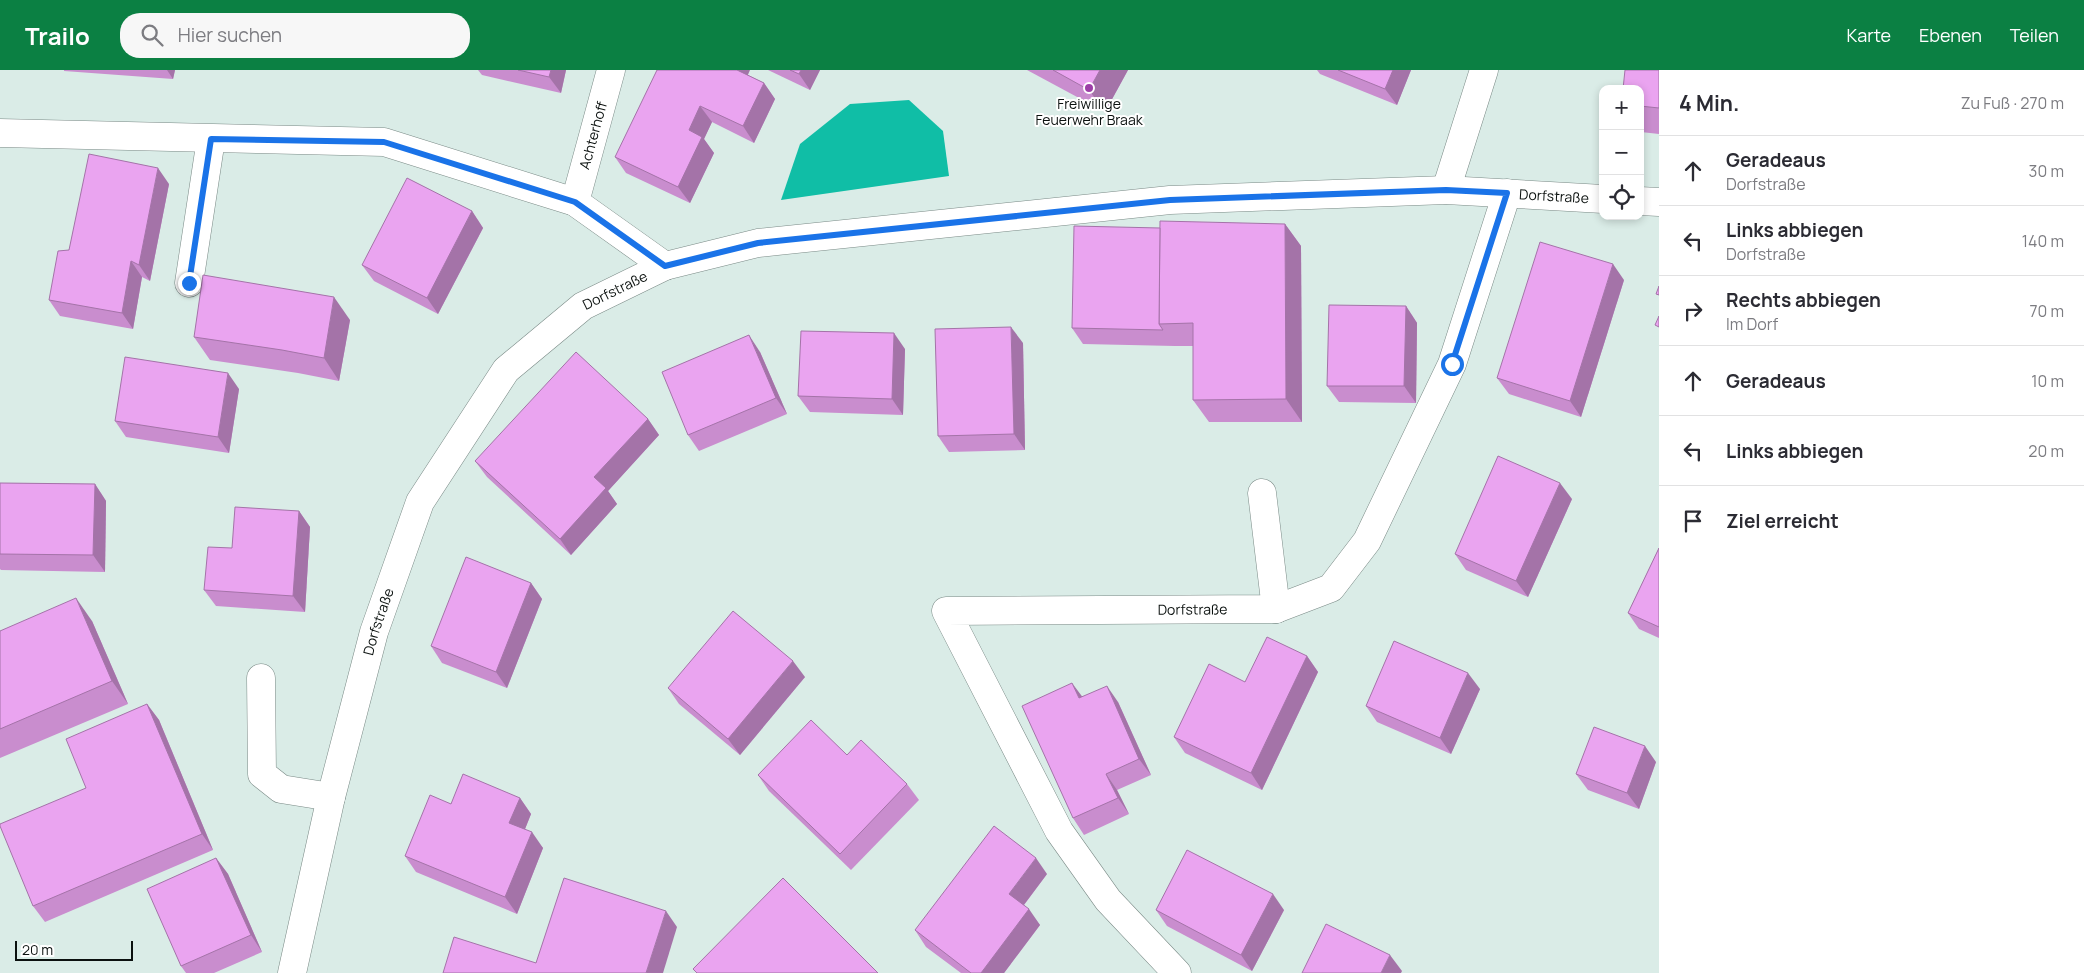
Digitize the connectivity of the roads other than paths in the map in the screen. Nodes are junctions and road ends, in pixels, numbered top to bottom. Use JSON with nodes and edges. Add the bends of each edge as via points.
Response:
{"nodes":[{"id":1,"x":610,"y":70,"type":"edge"},
{"id":2,"x":1484,"y":70,"type":"edge"},
{"id":3,"x":0,"y":132,"type":"edge"},
{"id":4,"x":211,"y":139,"type":"junction"},
{"id":5,"x":1446,"y":190,"type":"junction"},
{"id":6,"x":1507,"y":193,"type":"junction"},
{"id":7,"x":1599,"y":199,"type":"edge"},
{"id":8,"x":1644,"y":201,"type":"edge"},
{"id":9,"x":575,"y":202,"type":"junction"},
{"id":10,"x":1659,"y":202,"type":"edge"},
{"id":11,"x":665,"y":266,"type":"junction"},
{"id":12,"x":189,"y":283,"type":"dead end"},
{"id":13,"x":1262,"y":493,"type":"dead end"},
{"id":14,"x":1276,"y":609,"type":"junction"},
{"id":15,"x":261,"y":678,"type":"dead end"},
{"id":16,"x":330,"y":797,"type":"junction"},
{"id":17,"x":292,"y":973,"type":"edge"},
{"id":18,"x":1177,"y":973,"type":"edge"}],
"edges":[{"from":1,"to":9,"type":"street","name":"Achterhoff"},
{"from":2,"to":5,"type":"street"},
{"from":3,"to":4,"type":"street"},
{"from":4,"to":9,"type":"street","via":[[384,142]]},
{"from":4,"to":12,"type":"street"},
{"from":5,"to":6,"type":"street","name":"Dorfstraße"},
{"from":5,"to":11,"type":"street","name":"Dorfstraße","via":[[1170,200],[758,243]]},
{"from":6,"to":7,"type":"street","name":"Dorfstraße"},
{"from":6,"to":14,"type":"street","name":"Dorfstraße","via":[[1452,364],[1368,540],[1331,588]]},
{"from":8,"to":10,"type":"street"},
{"from":9,"to":11,"type":"street"},
{"from":11,"to":16,"type":"street","name":"Dorfstraße","via":[[583,306],[506,370],[420,502],[374,632]]},
{"from":13,"to":14,"type":"street"},
{"from":14,"to":18,"type":"street","name":"Dorfstraße","via":[[946,611],[1059,831],[1108,900]]},
{"from":15,"to":16,"type":"street","via":[[262,774],[281,789]]},
{"from":16,"to":17,"type":"street","name":"Dorfstraße"}]}
